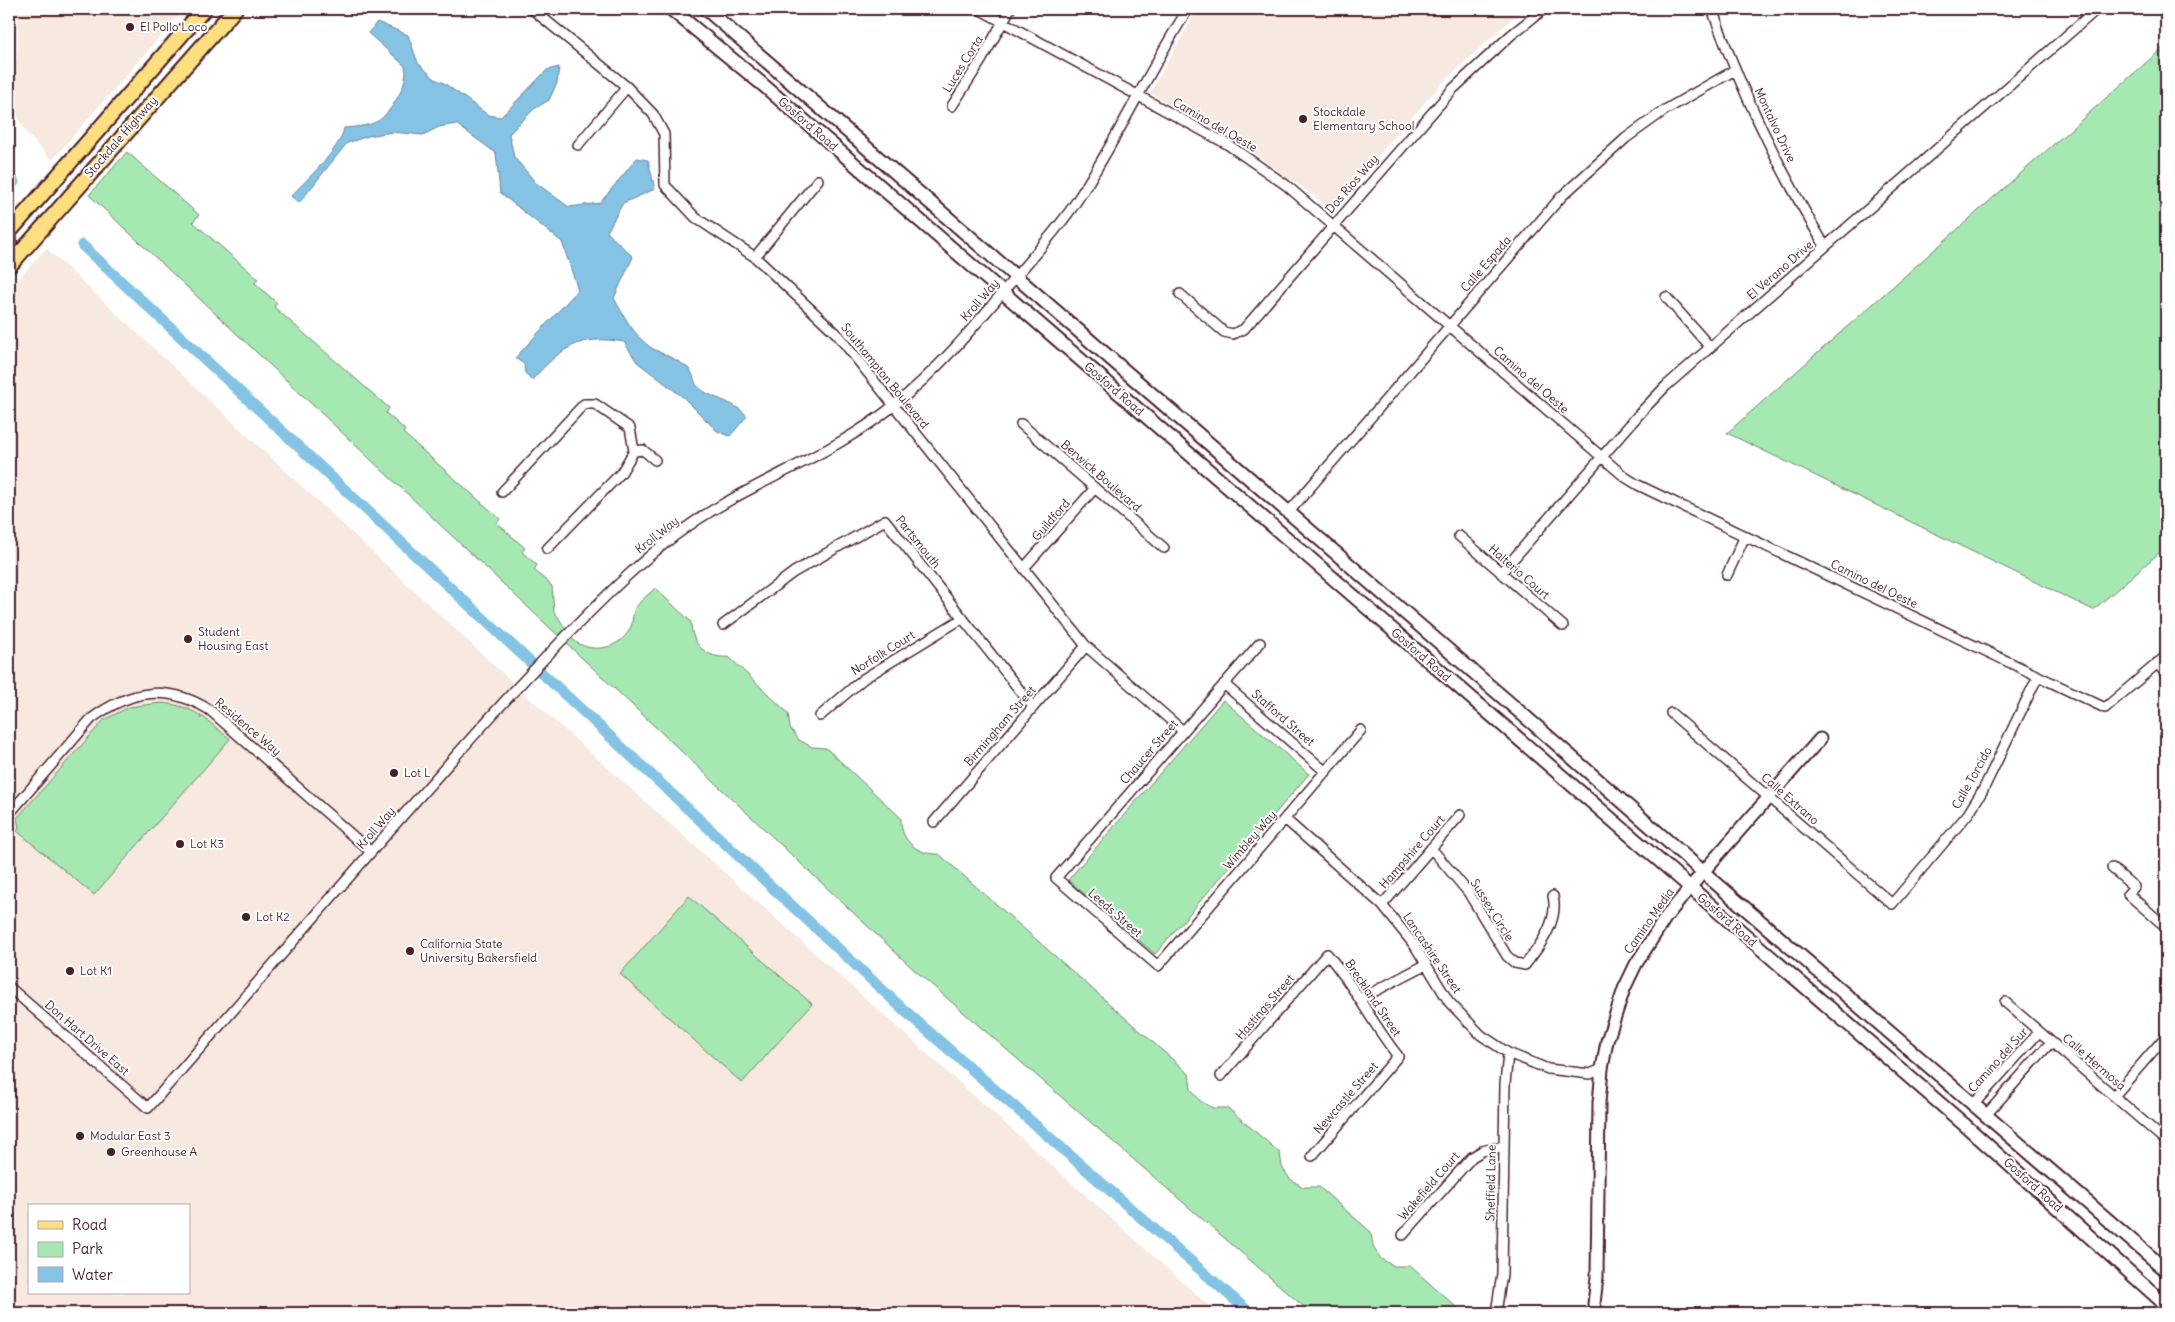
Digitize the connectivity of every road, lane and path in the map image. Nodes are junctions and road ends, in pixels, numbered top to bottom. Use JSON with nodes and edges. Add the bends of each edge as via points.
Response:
{"nodes":[{"id":1,"x":204,"y":9,"type":"edge"},
{"id":2,"x":234,"y":9,"type":"edge"},
{"id":3,"x":532,"y":9,"type":"edge"},
{"id":4,"x":671,"y":9,"type":"edge"},
{"id":5,"x":706,"y":9,"type":"edge"},
{"id":6,"x":979,"y":9,"type":"edge"},
{"id":7,"x":1010,"y":9,"type":"edge"},
{"id":8,"x":1188,"y":9,"type":"edge"},
{"id":9,"x":1544,"y":9,"type":"edge"},
{"id":10,"x":1712,"y":9,"type":"edge"},
{"id":11,"x":2097,"y":9,"type":"edge"},
{"id":12,"x":1003,"y":22,"type":"junction"},
{"id":13,"x":1735,"y":70,"type":"junction"},
{"id":14,"x":627,"y":87,"type":"junction"},
{"id":15,"x":1137,"y":95,"type":"junction"},
{"id":16,"x":952,"y":106,"type":"dead end"},
{"id":17,"x":578,"y":145,"type":"dead end"},
{"id":18,"x":818,"y":180,"type":"dead end"},
{"id":19,"x":1333,"y":225,"type":"junction"},
{"id":20,"x":9,"y":232,"type":"edge"},
{"id":21,"x":9,"y":238,"type":"edge"},
{"id":22,"x":1825,"y":246,"type":"junction"},
{"id":23,"x":9,"y":247,"type":"edge"},
{"id":24,"x":755,"y":257,"type":"junction"},
{"id":25,"x":9,"y":266,"type":"edge"},
{"id":26,"x":1016,"y":276,"type":"junction"},
{"id":27,"x":1003,"y":293,"type":"junction"},
{"id":28,"x":1180,"y":294,"type":"dead end"},
{"id":29,"x":1666,"y":297,"type":"dead end"},
{"id":30,"x":1449,"y":325,"type":"junction"},
{"id":31,"x":1710,"y":347,"type":"junction"},
{"id":32,"x":894,"y":406,"type":"junction"},
{"id":33,"x":1021,"y":424,"type":"dead end"},
{"id":34,"x":634,"y":451,"type":"junction"},
{"id":35,"x":1602,"y":457,"type":"junction"},
{"id":36,"x":655,"y":460,"type":"dead end"},
{"id":37,"x":1095,"y":488,"type":"junction"},
{"id":38,"x":502,"y":492,"type":"dead end"},
{"id":39,"x":1288,"y":513,"type":"junction"},
{"id":40,"x":1459,"y":536,"type":"dead end"},
{"id":41,"x":1745,"y":536,"type":"junction"},
{"id":42,"x":1164,"y":548,"type":"dead end"},
{"id":43,"x":547,"y":550,"type":"dead end"},
{"id":44,"x":1024,"y":568,"type":"junction"},
{"id":45,"x":1501,"y":573,"type":"junction"},
{"id":46,"x":1727,"y":575,"type":"dead end"},
{"id":47,"x":963,"y":618,"type":"junction"},
{"id":48,"x":723,"y":625,"type":"dead end"},
{"id":49,"x":1563,"y":626,"type":"dead end"},
{"id":50,"x":1260,"y":643,"type":"dead end"},
{"id":51,"x":1086,"y":646,"type":"junction"},
{"id":52,"x":2166,"y":656,"type":"edge"},
{"id":53,"x":2157,"y":664,"type":"junction"},
{"id":54,"x":2166,"y":674,"type":"edge"},
{"id":55,"x":2038,"y":676,"type":"junction"},
{"id":56,"x":1224,"y":684,"type":"junction"},
{"id":57,"x":1033,"y":707,"type":"junction"},
{"id":58,"x":1671,"y":714,"type":"dead end"},
{"id":59,"x":820,"y":716,"type":"dead end"},
{"id":60,"x":1362,"y":730,"type":"dead end"},
{"id":61,"x":1183,"y":731,"type":"junction"},
{"id":62,"x":1820,"y":739,"type":"dead end"},
{"id":63,"x":1326,"y":772,"type":"junction"},
{"id":64,"x":1769,"y":798,"type":"junction"},
{"id":65,"x":9,"y":814,"type":"edge"},
{"id":66,"x":1460,"y":815,"type":"dead end"},
{"id":67,"x":1285,"y":819,"type":"junction"},
{"id":68,"x":934,"y":822,"type":"dead end"},
{"id":69,"x":1431,"y":848,"type":"junction"},
{"id":70,"x":372,"y":852,"type":"junction"},
{"id":71,"x":2112,"y":868,"type":"dead end"},
{"id":72,"x":1702,"y":872,"type":"junction"},
{"id":73,"x":1056,"y":878,"type":"joint"},
{"id":74,"x":1690,"y":888,"type":"junction"},
{"id":75,"x":1553,"y":896,"type":"dead end"},
{"id":76,"x":1382,"y":904,"type":"junction"},
{"id":77,"x":1892,"y":904,"type":"joint"},
{"id":78,"x":2166,"y":927,"type":"edge"},
{"id":79,"x":1327,"y":954,"type":"joint"},
{"id":80,"x":1426,"y":965,"type":"junction"},
{"id":81,"x":1158,"y":966,"type":"joint"},
{"id":82,"x":9,"y":987,"type":"edge"},
{"id":83,"x":1360,"y":999,"type":"junction"},
{"id":84,"x":2005,"y":1002,"type":"dead end"},
{"id":85,"x":2039,"y":1032,"type":"junction"},
{"id":86,"x":2166,"y":1036,"type":"edge"},
{"id":87,"x":2051,"y":1042,"type":"junction"},
{"id":88,"x":1508,"y":1053,"type":"junction"},
{"id":89,"x":1398,"y":1056,"type":"joint"},
{"id":90,"x":1602,"y":1069,"type":"junction"},
{"id":91,"x":1221,"y":1076,"type":"dead end"},
{"id":92,"x":2114,"y":1096,"type":"junction"},
{"id":93,"x":1974,"y":1104,"type":"junction"},
{"id":94,"x":148,"y":1108,"type":"joint"},
{"id":95,"x":1986,"y":1115,"type":"junction"},
{"id":96,"x":2166,"y":1142,"type":"edge"},
{"id":97,"x":1504,"y":1146,"type":"junction"},
{"id":98,"x":1312,"y":1156,"type":"dead end"},
{"id":99,"x":1403,"y":1235,"type":"dead end"},
{"id":100,"x":2166,"y":1270,"type":"edge"},
{"id":101,"x":2166,"y":1305,"type":"edge"},
{"id":102,"x":1496,"y":1313,"type":"edge"},
{"id":103,"x":1597,"y":1313,"type":"edge"}],
"edges":[{"from":1,"to":20,"type":"main road","name":"Stockdale Highway"},
{"from":2,"to":25,"type":"main road","name":"Stockdale Highway"},
{"from":3,"to":14,"type":"street","name":"Southampton Boulevard"},
{"from":4,"to":27,"type":"main road","name":"Gosford Road"},
{"from":5,"to":26,"type":"main road","name":"Gosford Road"},
{"from":6,"to":12,"type":"street","name":"Camino del Oeste"},
{"from":7,"to":12,"type":"street","name":"Luces Corta"},
{"from":8,"to":15,"type":"street","name":"Kroll Way"},
{"from":9,"to":19,"type":"street","name":"Dos Rios Way","via":[[1452,90]]},
{"from":10,"to":13,"type":"street","name":"Montalvo Drive"},
{"from":11,"to":22,"type":"street","name":"El Verano Drive"},
{"from":12,"to":15,"type":"street","name":"Camino del Oeste"},
{"from":12,"to":16,"type":"street","name":"Luces Corta"},
{"from":13,"to":22,"type":"street","name":"Montalvo Drive","via":[[1778,162]]},
{"from":13,"to":30,"type":"street","name":"Calle Espada","via":[[1665,110],[1593,166],[1540,220]]},
{"from":14,"to":17,"type":"street"},
{"from":14,"to":24,"type":"street","name":"Southampton Boulevard","via":[[653,114],[664,134],[665,186],[696,218]]},
{"from":15,"to":19,"type":"street","name":"Camino del Oeste","via":[[1257,163]]},
{"from":15,"to":26,"type":"street","name":"Kroll Way","via":[[1074,205]]},
{"from":18,"to":24,"type":"street"},
{"from":19,"to":28,"type":"street","name":"Dos Rios Way","via":[[1244,329],[1232,334],[1224,332]]},
{"from":19,"to":30,"type":"street","name":"Camino del Oeste"},
{"from":21,"to":23,"type":"main road"},
{"from":22,"to":31,"type":"street","name":"El Verano Drive"},
{"from":24,"to":32,"type":"street","name":"Southampton Boulevard","via":[[836,333]]},
{"from":26,"to":27,"type":"street","name":"Kroll Way"},
{"from":26,"to":39,"type":"main road","name":"Gosford Road"},
{"from":27,"to":32,"type":"street","name":"Kroll Way","via":[[944,360]]},
{"from":27,"to":74,"type":"main road","name":"Gosford Road"},
{"from":29,"to":31,"type":"street"},
{"from":30,"to":35,"type":"street","name":"Camino del Oeste"},
{"from":30,"to":39,"type":"street","name":"Calle Espada"},
{"from":31,"to":35,"type":"street","name":"El Verano Drive","via":[[1666,386]]},
{"from":32,"to":44,"type":"street","name":"Southampton Boulevard"},
{"from":32,"to":70,"type":"street","name":"Kroll Way","via":[[856,434],[728,501],[648,557],[597,604],[470,739]]},
{"from":33,"to":37,"type":"street","name":"Berwick Boulevard"},
{"from":34,"to":36,"type":"street","via":[[643,450]]},
{"from":34,"to":38,"type":"street","via":[[630,428],[596,404],[584,404]]},
{"from":34,"to":43,"type":"street","via":[[621,473]]},
{"from":35,"to":41,"type":"street","name":"Camino del Oeste","via":[[1638,485]]},
{"from":35,"to":45,"type":"street","name":"El Verano Drive"},
{"from":37,"to":42,"type":"street","name":"Berwick Boulevard"},
{"from":37,"to":44,"type":"street","name":"Guildford"},
{"from":39,"to":72,"type":"main road","name":"Gosford Road"},
{"from":40,"to":45,"type":"street","name":"Halterio Court"},
{"from":41,"to":46,"type":"street"},
{"from":41,"to":55,"type":"street","name":"Camino del Oeste"},
{"from":44,"to":51,"type":"street","name":"Southampton Boulevard"},
{"from":45,"to":49,"type":"street","name":"Halterio Court"},
{"from":47,"to":48,"type":"street","name":"Partsmouth","via":[[885,520],[794,572]]},
{"from":47,"to":57,"type":"street","name":"Partsmouth"},
{"from":47,"to":59,"type":"street","name":"Norfolk Court","via":[[863,679]]},
{"from":50,"to":56,"type":"street","name":"Chaucer Street"},
{"from":51,"to":57,"type":"street","name":"Birmingham Street"},
{"from":51,"to":61,"type":"street","name":"Southampton Boulevard"},
{"from":52,"to":53,"type":"street"},
{"from":53,"to":54,"type":"street"},
{"from":53,"to":55,"type":"street","name":"Camino del Oeste","via":[[2105,708]]},
{"from":55,"to":77,"type":"street","name":"Calle Torcido","via":[[1983,790],[1968,814]]},
{"from":56,"to":61,"type":"street","name":"Chaucer Street"},
{"from":56,"to":63,"type":"street","name":"Stafford Street"},
{"from":57,"to":68,"type":"street","name":"Birmingham Street"},
{"from":58,"to":64,"type":"street","name":"Calle Extrano"},
{"from":60,"to":63,"type":"street","name":"Wimbley Way"},
{"from":61,"to":73,"type":"street","name":"Chaucer Street"},
{"from":62,"to":64,"type":"street","name":"Camino Media"},
{"from":63,"to":67,"type":"street","name":"Wimbley Way"},
{"from":64,"to":72,"type":"street","name":"Camino Media"},
{"from":64,"to":77,"type":"street","name":"Calle Extrano"},
{"from":65,"to":70,"type":"street","name":"Residence Way","via":[[96,715],[123,700],[167,693],[196,702],[211,711]]},
{"from":66,"to":69,"type":"street","name":"Hampshire Court"},
{"from":67,"to":76,"type":"street","name":"Lancashire Street"},
{"from":67,"to":81,"type":"street","name":"Wimbley Way"},
{"from":69,"to":75,"type":"street","name":"Sussex Circle","via":[[1468,892],[1502,949],[1515,963],[1525,965],[1539,946],[1552,920]]},
{"from":69,"to":76,"type":"street","name":"Hampshire Court"},
{"from":70,"to":94,"type":"street","name":"Kroll Way"},
{"from":71,"to":78,"type":"street","via":[[2134,887],[2128,894]]},
{"from":72,"to":74,"type":"street","name":"Camino Media"},
{"from":72,"to":93,"type":"main road","name":"Gosford Road"},
{"from":73,"to":81,"type":"street","name":"Leeds Street"},
{"from":74,"to":90,"type":"street","name":"Camino Media","via":[[1636,964],[1615,1014]]},
{"from":74,"to":101,"type":"main road","name":"Gosford Road","via":[[1966,1126]]},
{"from":76,"to":80,"type":"street","name":"Lancashire Street"},
{"from":79,"to":83,"type":"street","name":"Breckland Street"},
{"from":79,"to":91,"type":"street","name":"Hastings Street"},
{"from":80,"to":83,"type":"street"},
{"from":80,"to":88,"type":"street","name":"Lancashire Street","via":[[1449,1002],[1465,1020]]},
{"from":82,"to":94,"type":"street","name":"Don Hart Drive East"},
{"from":83,"to":89,"type":"street","name":"Breckland Street"},
{"from":84,"to":85,"type":"street","name":"Calle Hermosa"},
{"from":85,"to":87,"type":"street","name":"Calle Hermosa"},
{"from":85,"to":93,"type":"street","name":"Camino del Sur"},
{"from":86,"to":92,"type":"street"},
{"from":87,"to":92,"type":"street","name":"Calle Hermosa"},
{"from":87,"to":95,"type":"street"},
{"from":88,"to":90,"type":"street","name":"Lancashire Street","via":[[1528,1063],[1569,1073],[1590,1074]]},
{"from":88,"to":97,"type":"street","name":"Sheffield Lane"},
{"from":89,"to":98,"type":"street","name":"Newcastle Street"},
{"from":90,"to":103,"type":"street","name":"Camino Media","via":[[1594,1304]]},
{"from":92,"to":96,"type":"street","name":"Calle Hermosa"},
{"from":93,"to":95,"type":"main road","name":"Gosford Road"},
{"from":95,"to":100,"type":"main road","name":"Gosford Road"},
{"from":97,"to":99,"type":"street","name":"Wakefield Court","via":[[1472,1157]]},
{"from":97,"to":102,"type":"street","name":"Sheffield Lane","via":[[1502,1274]]}]}
